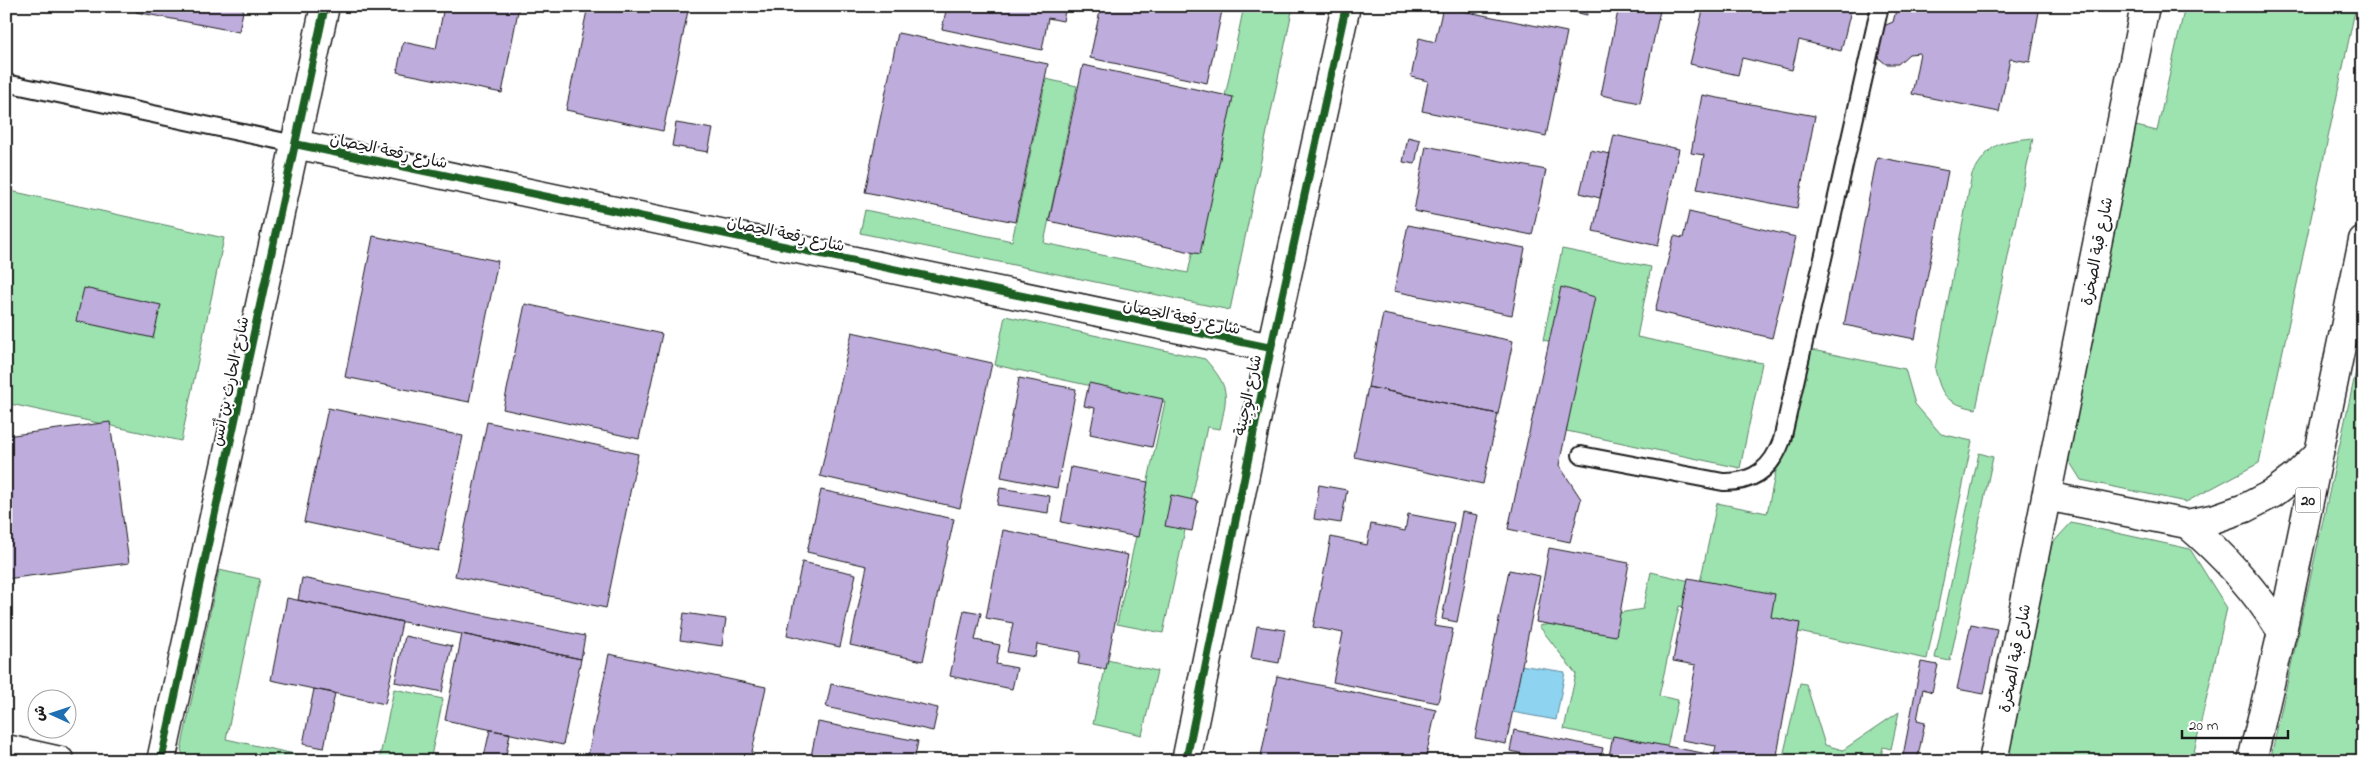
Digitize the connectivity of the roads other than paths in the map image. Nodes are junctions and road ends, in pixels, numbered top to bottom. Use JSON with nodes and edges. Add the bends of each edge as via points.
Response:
{"nodes":[{"id":1,"x":325,"y":6,"type":"edge"},
{"id":2,"x":1346,"y":6,"type":"edge"},
{"id":3,"x":1880,"y":6,"type":"edge"},
{"id":4,"x":2145,"y":6,"type":"edge"},
{"id":5,"x":6,"y":83,"type":"edge"},
{"id":6,"x":295,"y":144,"type":"junction"},
{"id":7,"x":2363,"y":240,"type":"edge"},
{"id":8,"x":1271,"y":348,"type":"junction"},
{"id":9,"x":1581,"y":455,"type":"dead end"},
{"id":10,"x":2317,"y":455,"type":"junction"},
{"id":11,"x":2046,"y":496,"type":"junction"},
{"id":12,"x":2187,"y":524,"type":"junction"},
{"id":13,"x":2282,"y":632,"type":"junction"},
{"id":14,"x":6,"y":749,"type":"edge"},
{"id":15,"x":60,"y":761,"type":"edge"},
{"id":16,"x":161,"y":761,"type":"edge"},
{"id":17,"x":1186,"y":761,"type":"edge"},
{"id":18,"x":1993,"y":761,"type":"edge"},
{"id":19,"x":2252,"y":761,"type":"edge"}],
"edges":[{"from":1,"to":6,"type":"street","name":"شارع الحارِث بن أنَس"},
{"from":2,"to":8,"type":"street","name":"شارع الوِجِينة"},
{"from":3,"to":9,"type":"lane","via":[[1782,440],[1772,462],[1763,472],[1737,483]]},
{"from":4,"to":11,"type":"street","name":"شارع قبة الصخرة"},
{"from":5,"to":6,"type":"lane"},
{"from":6,"to":8,"type":"street","name":"شارع رِقعة الحِصان"},
{"from":6,"to":16,"type":"street","name":"شارع الحارِث بن أنَس"},
{"from":7,"to":10,"type":"street","number":"20"},
{"from":8,"to":17,"type":"street","name":"شارع الوِجِينة"},
{"from":10,"to":12,"type":"street","via":[[2296,476],[2252,505]]},
{"from":10,"to":13,"type":"street","number":"20"},
{"from":11,"to":12,"type":"street"},
{"from":11,"to":18,"type":"street","name":"شارع قبة الصخرة"},
{"from":12,"to":13,"type":"street","via":[[2230,563]]},
{"from":13,"to":19,"type":"street","number":"20"},
{"from":14,"to":15,"type":"street"}]}
